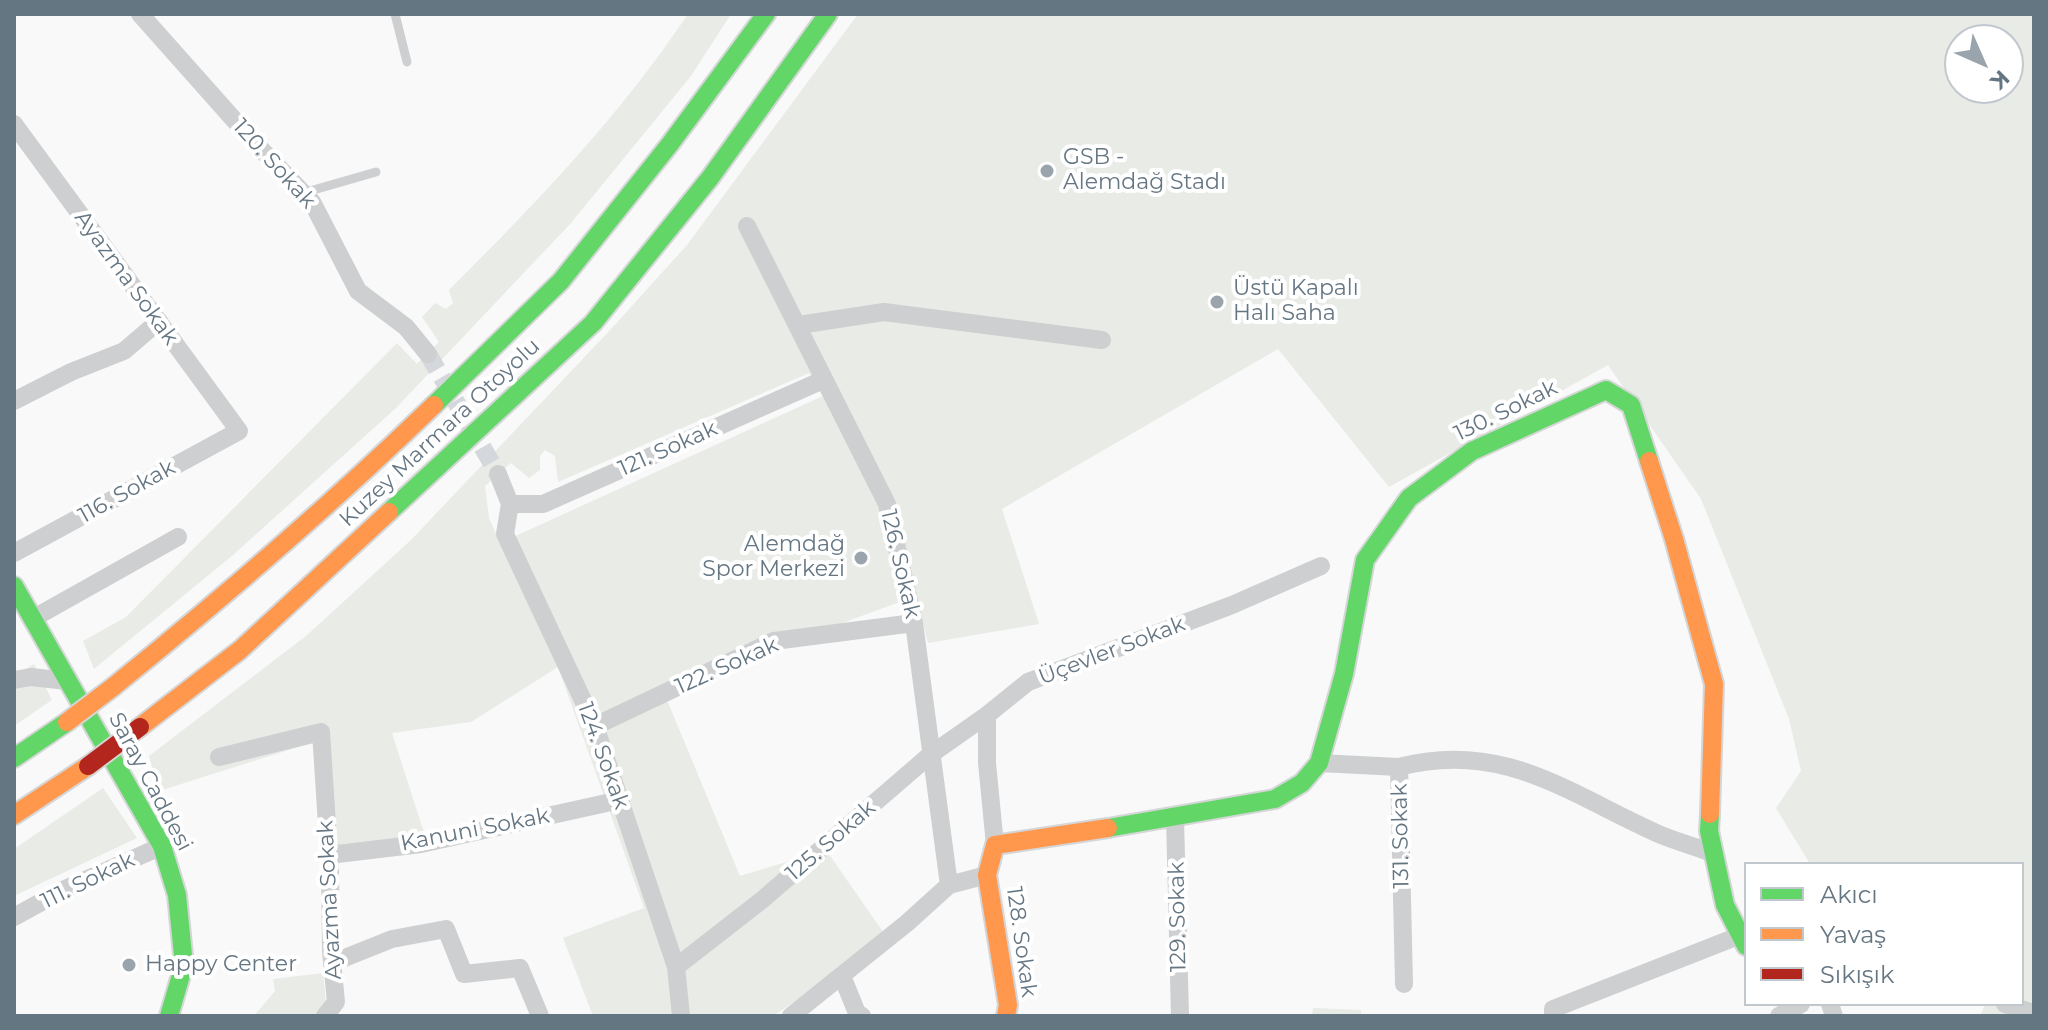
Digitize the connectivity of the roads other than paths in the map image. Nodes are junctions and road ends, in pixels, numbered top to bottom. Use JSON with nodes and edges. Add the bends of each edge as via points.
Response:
{"nodes":[{"id":1,"x":140,"y":14,"type":"edge"},
{"id":2,"x":395,"y":14,"type":"edge"},
{"id":3,"x":766,"y":14,"type":"edge"},
{"id":4,"x":828,"y":14,"type":"edge"},
{"id":5,"x":407,"y":62,"type":"dead end"},
{"id":6,"x":14,"y":124,"type":"edge"},
{"id":7,"x":376,"y":172,"type":"dead end"},
{"id":8,"x":303,"y":193,"type":"junction"},
{"id":9,"x":747,"y":226,"type":"dead end"},
{"id":10,"x":159,"y":321,"type":"junction"},
{"id":11,"x":799,"y":325,"type":"junction"},
{"id":12,"x":1102,"y":340,"type":"dead end"},
{"id":13,"x":428,"y":354,"type":"tunnel mouth"},
{"id":14,"x":823,"y":380,"type":"junction"},
{"id":15,"x":14,"y":401,"type":"edge"},
{"id":16,"x":239,"y":431,"type":"joint"},
{"id":17,"x":498,"y":474,"type":"tunnel mouth"},
{"id":18,"x":510,"y":504,"type":"junction"},
{"id":19,"x":178,"y":537,"type":"dead end"},
{"id":20,"x":14,"y":553,"type":"edge"},
{"id":21,"x":1321,"y":566,"type":"dead end"},
{"id":22,"x":14,"y":586,"type":"edge"},
{"id":23,"x":32,"y":619,"type":"junction"},
{"id":24,"x":914,"y":623,"type":"junction"},
{"id":25,"x":14,"y":680,"type":"edge"},
{"id":26,"x":67,"y":681,"type":"junction"},
{"id":27,"x":987,"y":715,"type":"junction"},
{"id":28,"x":595,"y":726,"type":"junction"},
{"id":29,"x":930,"y":755,"type":"junction"},
{"id":30,"x":219,"y":757,"type":"dead end"},
{"id":31,"x":14,"y":758,"type":"edge"},
{"id":32,"x":1319,"y":763,"type":"junction"},
{"id":33,"x":1399,"y":767,"type":"junction"},
{"id":34,"x":620,"y":800,"type":"junction"},
{"id":35,"x":14,"y":815,"type":"edge"},
{"id":36,"x":1175,"y":818,"type":"junction"},
{"id":37,"x":995,"y":845,"type":"junction"},
{"id":38,"x":162,"y":846,"type":"junction"},
{"id":39,"x":1714,"y":854,"type":"junction"},
{"id":40,"x":329,"y":855,"type":"junction"},
{"id":41,"x":987,"y":875,"type":"junction"},
{"id":42,"x":949,"y":885,"type":"junction"},
{"id":43,"x":14,"y":917,"type":"edge"},
{"id":44,"x":1743,"y":940,"type":"edge"},
{"id":45,"x":332,"y":963,"type":"junction"},
{"id":46,"x":676,"y":967,"type":"junction"},
{"id":47,"x":842,"y":976,"type":"junction"},
{"id":48,"x":1404,"y":984,"type":"dead end"},
{"id":49,"x":2011,"y":1006,"type":"edge"},
{"id":50,"x":2034,"y":1013,"type":"edge"},
{"id":51,"x":169,"y":1016,"type":"edge"},
{"id":52,"x":325,"y":1016,"type":"edge"},
{"id":53,"x":540,"y":1016,"type":"edge"},
{"id":54,"x":681,"y":1016,"type":"edge"},
{"id":55,"x":791,"y":1016,"type":"edge"},
{"id":56,"x":862,"y":1016,"type":"edge"},
{"id":57,"x":1006,"y":1016,"type":"edge"},
{"id":58,"x":1180,"y":1016,"type":"edge"},
{"id":59,"x":1553,"y":1016,"type":"edge"}],
"edges":[{"from":1,"to":8,"type":"street","name":"120. Sokak"},
{"from":2,"to":5,"type":"lane"},
{"from":3,"to":31,"type":"main road","name":"Kuzey Marmara Otoyolu","bridge":true,"via":[[561,281],[372,465],[221,599]]},
{"from":4,"to":35,"type":"main road","name":"Kuzey Marmara Otoyolu","bridge":true,"via":[[710,178],[593,323],[240,650],[88,766]]},
{"from":6,"to":10,"type":"street","name":"Ayazma Sokak"},
{"from":7,"to":8,"type":"lane"},
{"from":8,"to":13,"type":"street","name":"120. Sokak","via":[[358,291],[406,327]]},
{"from":9,"to":11,"type":"street","name":"126. Sokak"},
{"from":10,"to":15,"type":"street","via":[[124,351]]},
{"from":10,"to":16,"type":"street","name":"Ayazma Sokak"},
{"from":11,"to":12,"type":"street","via":[[884,312]]},
{"from":11,"to":14,"type":"street","name":"126. Sokak"},
{"from":14,"to":18,"type":"street","name":"121. Sokak","via":[[543,504]]},
{"from":14,"to":24,"type":"street","name":"126. Sokak","via":[[887,504]]},
{"from":16,"to":20,"type":"street","name":"116. Sokak"},
{"from":17,"to":18,"type":"street"},
{"from":18,"to":28,"type":"street","name":"124. Sokak","via":[[505,534]]},
{"from":19,"to":23,"type":"street"},
{"from":21,"to":27,"type":"street","name":"Üçevler Sokak","via":[[1028,682]]},
{"from":22,"to":23,"type":"main road","name":"Saray Caddesi"},
{"from":23,"to":26,"type":"main road","name":"Saray Caddesi"},
{"from":24,"to":28,"type":"street","name":"122. Sokak","via":[[774,641]]},
{"from":24,"to":29,"type":"street","name":"126. Sokak"},
{"from":25,"to":26,"type":"street"},
{"from":26,"to":38,"type":"main road","name":"Saray Caddesi"},
{"from":27,"to":29,"type":"street","name":"125. Sokak"},
{"from":27,"to":37,"type":"street"},
{"from":28,"to":34,"type":"street","name":"124. Sokak"},
{"from":29,"to":42,"type":"street","name":"126. Sokak"},
{"from":29,"to":46,"type":"street","name":"125. Sokak"},
{"from":30,"to":40,"type":"street","name":"Ayazma Sokak","via":[[321,732]]},
{"from":32,"to":33,"type":"street","name":"131. Sokak"},
{"from":32,"to":36,"type":"main road","via":[[1302,783],[1275,799]]},
{"from":32,"to":39,"type":"main road","name":"130. Sokak","via":[[1344,674],[1365,560],[1409,498],[1472,451],[1606,390],[1631,405],[1714,684],[1709,831]]},
{"from":33,"to":39,"type":"street","via":[[1422,761],[1518,767]]},
{"from":33,"to":48,"type":"street","name":"131. Sokak"},
{"from":34,"to":40,"type":"street","name":"Kanuni Sokak","via":[[421,844]]},
{"from":34,"to":46,"type":"street","name":"124. Sokak"},
{"from":36,"to":37,"type":"main road"},
{"from":36,"to":58,"type":"street","name":"129. Sokak"},
{"from":37,"to":41,"type":"main road"},
{"from":38,"to":43,"type":"street","name":"111. Sokak"},
{"from":38,"to":51,"type":"main road","name":"Saray Caddesi","via":[[177,895],[184,965]]},
{"from":39,"to":44,"type":"main road","name":"130. Sokak","via":[[1725,905]]},
{"from":40,"to":45,"type":"street","name":"Ayazma Sokak"},
{"from":41,"to":42,"type":"street"},
{"from":41,"to":57,"type":"main road","name":"128. Sokak"},
{"from":42,"to":47,"type":"street"},
{"from":44,"to":59,"type":"street","via":[[1589,993],[1553,1009]]},
{"from":45,"to":52,"type":"street","name":"Ayazma Sokak","via":[[336,1002]]},
{"from":45,"to":53,"type":"street","via":[[392,939],[446,929],[464,974],[520,968]]},
{"from":46,"to":54,"type":"street","name":"124. Sokak"},
{"from":47,"to":55,"type":"street"},
{"from":47,"to":56,"type":"street"},
{"from":49,"to":50,"type":"street"}]}
